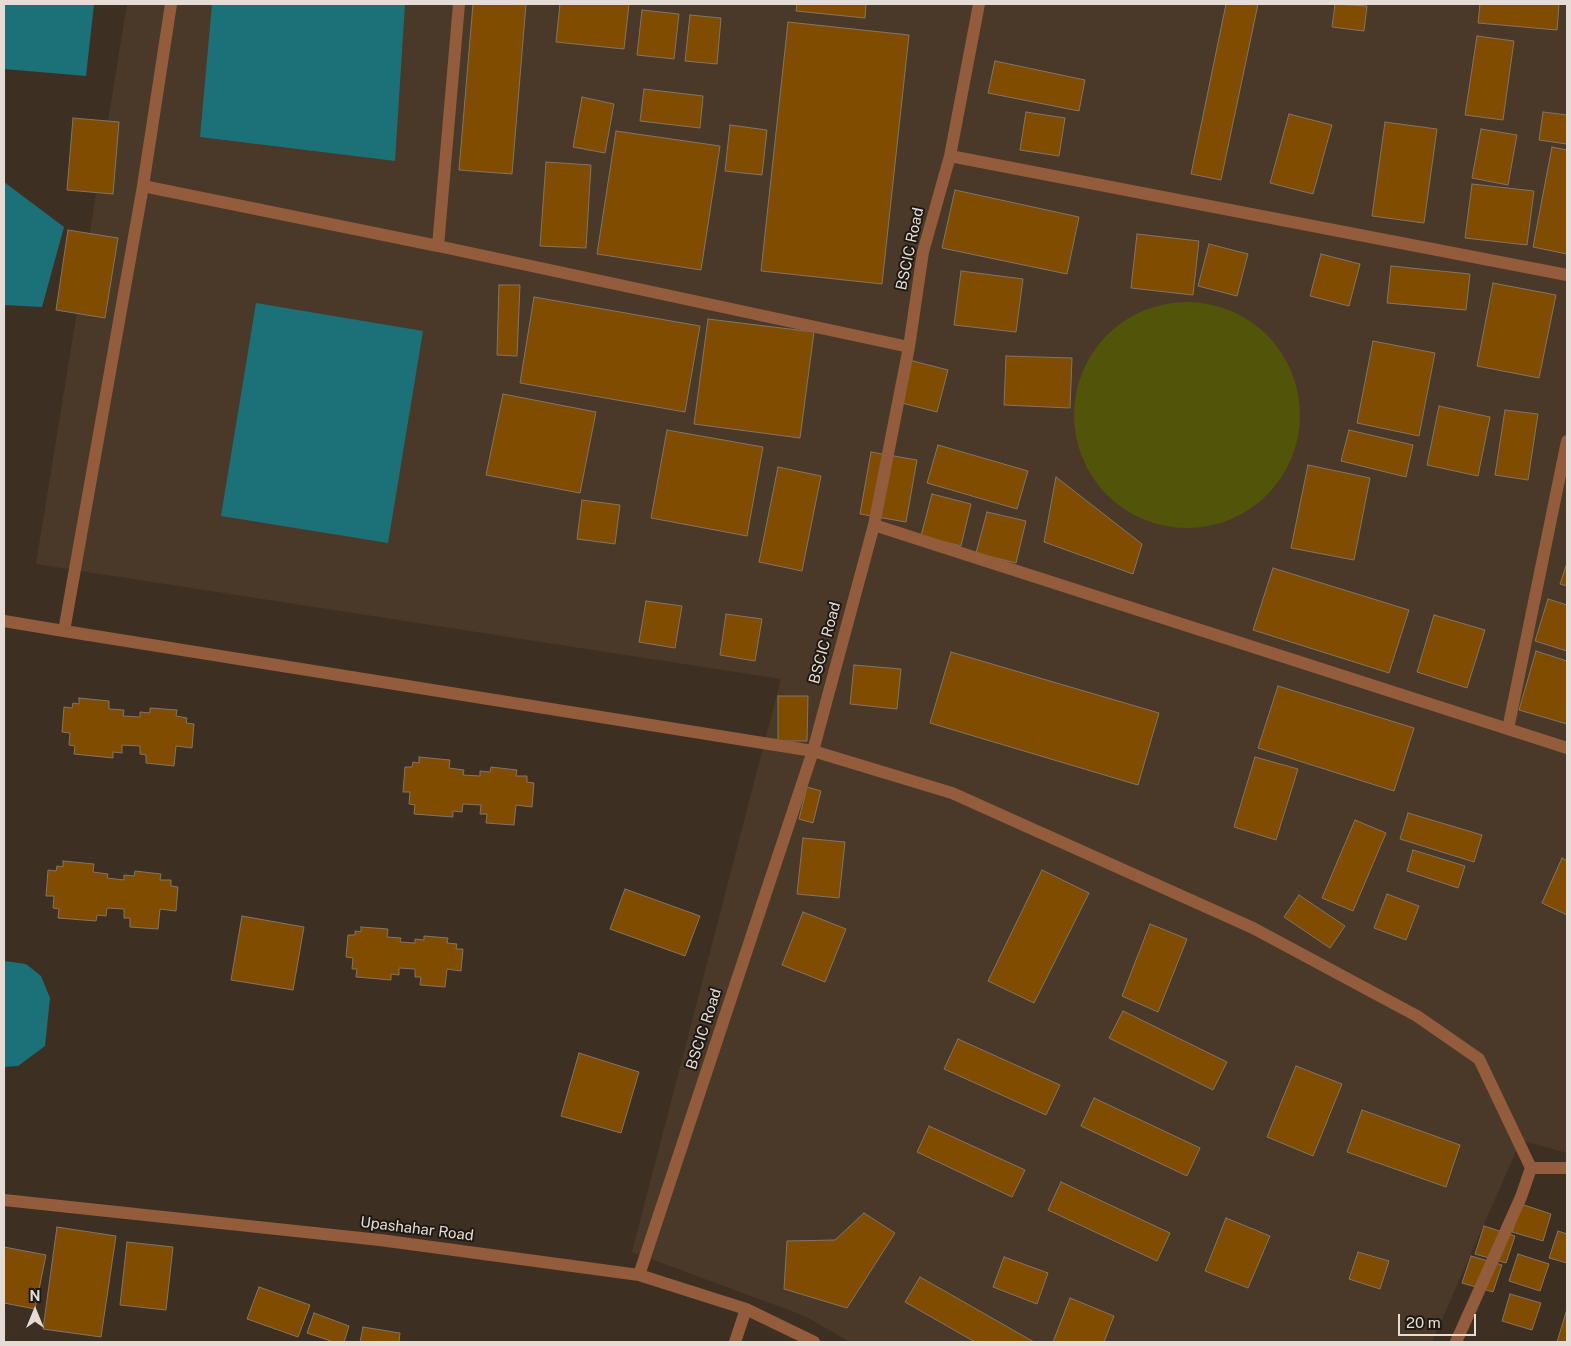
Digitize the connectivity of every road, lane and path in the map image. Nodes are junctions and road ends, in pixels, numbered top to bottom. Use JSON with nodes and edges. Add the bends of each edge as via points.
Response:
{"nodes":[{"id":1,"x":171,"y":4,"type":"edge"},
{"id":2,"x":459,"y":4,"type":"edge"},
{"id":3,"x":979,"y":4,"type":"edge"},
{"id":4,"x":950,"y":156,"type":"junction"},
{"id":5,"x":142,"y":186,"type":"junction"},
{"id":6,"x":438,"y":246,"type":"junction"},
{"id":7,"x":1567,"y":275,"type":"edge"},
{"id":8,"x":909,"y":347,"type":"junction"},
{"id":9,"x":1567,"y":442,"type":"edge"},
{"id":10,"x":874,"y":525,"type":"junction"},
{"id":11,"x":4,"y":621,"type":"edge"},
{"id":12,"x":64,"y":631,"type":"junction"},
{"id":13,"x":1508,"y":728,"type":"junction"},
{"id":14,"x":1567,"y":748,"type":"edge"},
{"id":15,"x":813,"y":751,"type":"junction"},
{"id":16,"x":1531,"y":1168,"type":"junction"},
{"id":17,"x":1567,"y":1168,"type":"edge"},
{"id":18,"x":4,"y":1200,"type":"edge"},
{"id":19,"x":639,"y":1275,"type":"junction"},
{"id":20,"x":746,"y":1309,"type":"junction"},
{"id":21,"x":735,"y":1342,"type":"edge"},
{"id":22,"x":814,"y":1342,"type":"edge"},
{"id":23,"x":1456,"y":1342,"type":"edge"}],
"edges":[{"from":1,"to":5,"type":"street"},
{"from":2,"to":6,"type":"street"},
{"from":3,"to":4,"type":"street","name":"BSCIC Road"},
{"from":4,"to":7,"type":"street"},
{"from":4,"to":8,"type":"street","name":"BSCIC Road","via":[[923,252]]},
{"from":5,"to":6,"type":"street"},
{"from":5,"to":12,"type":"street"},
{"from":6,"to":8,"type":"street"},
{"from":8,"to":10,"type":"street","name":"BSCIC Road"},
{"from":9,"to":13,"type":"street"},
{"from":10,"to":13,"type":"street"},
{"from":10,"to":15,"type":"street","name":"BSCIC Road"},
{"from":11,"to":12,"type":"street"},
{"from":12,"to":15,"type":"street"},
{"from":13,"to":14,"type":"street"},
{"from":15,"to":16,"type":"street","via":[[961,797],[1253,928],[1417,1016],[1479,1059]]},
{"from":15,"to":19,"type":"street","name":"BSCIC Road"},
{"from":16,"to":17,"type":"street"},
{"from":16,"to":23,"type":"street"},
{"from":18,"to":19,"type":"street","name":"Upashahar Road","via":[[380,1240]]},
{"from":19,"to":20,"type":"street","name":"Upashahar Road"},
{"from":20,"to":21,"type":"street"},
{"from":20,"to":22,"type":"street","name":"Upashahar Road"}]}
